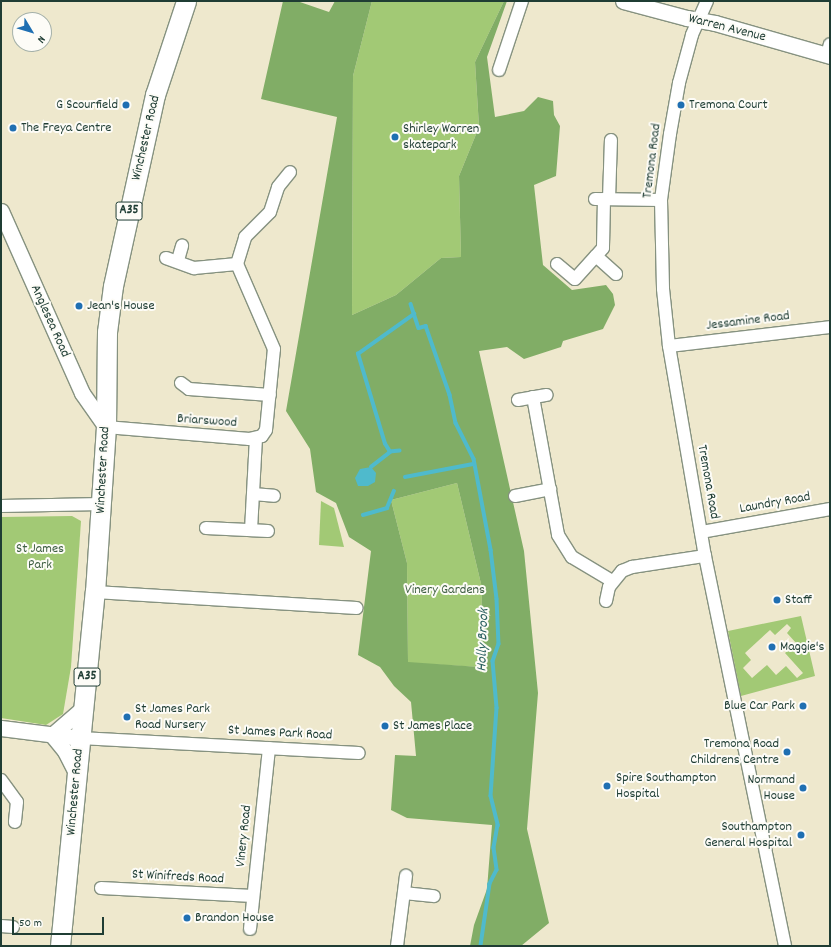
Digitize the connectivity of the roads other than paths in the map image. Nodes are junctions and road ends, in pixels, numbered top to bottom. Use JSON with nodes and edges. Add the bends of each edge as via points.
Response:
{"nodes":[{"id":1,"x":186,"y":1,"type":"edge"},
{"id":2,"x":522,"y":1,"type":"edge"},
{"id":3,"x":623,"y":1,"type":"edge"},
{"id":4,"x":706,"y":1,"type":"edge"},
{"id":5,"x":699,"y":20,"type":"junction"},
{"id":6,"x":829,"y":52,"type":"edge"},
{"id":7,"x":500,"y":70,"type":"dead end"},
{"id":8,"x":611,"y":140,"type":"dead end"},
{"id":9,"x":290,"y":172,"type":"dead end"},
{"id":10,"x":603,"y":199,"type":"junction"},
{"id":11,"x":661,"y":200,"type":"junction"},
{"id":12,"x":1,"y":211,"type":"edge"},
{"id":13,"x":182,"y":246,"type":"dead end"},
{"id":14,"x":596,"y":256,"type":"junction"},
{"id":15,"x":166,"y":258,"type":"dead end"},
{"id":16,"x":178,"y":260,"type":"junction"},
{"id":17,"x":237,"y":264,"type":"junction"},
{"id":18,"x":557,"y":264,"type":"dead end"},
{"id":19,"x":616,"y":274,"type":"dead end"},
{"id":20,"x":830,"y":327,"type":"edge"},
{"id":21,"x":669,"y":346,"type":"junction"},
{"id":22,"x":181,"y":383,"type":"dead end"},
{"id":23,"x":270,"y":395,"type":"junction"},
{"id":24,"x":547,"y":395,"type":"dead end"},
{"id":25,"x":533,"y":397,"type":"junction"},
{"id":26,"x":518,"y":400,"type":"dead end"},
{"id":27,"x":106,"y":427,"type":"junction"},
{"id":28,"x":256,"y":440,"type":"junction"},
{"id":29,"x":550,"y":489,"type":"junction"},
{"id":30,"x":253,"y":494,"type":"junction"},
{"id":31,"x":274,"y":496,"type":"dead end"},
{"id":32,"x":515,"y":496,"type":"dead end"},
{"id":33,"x":102,"y":504,"type":"junction"},
{"id":34,"x":1,"y":506,"type":"edge"},
{"id":35,"x":830,"y":509,"type":"edge"},
{"id":36,"x":206,"y":528,"type":"dead end"},
{"id":37,"x":251,"y":530,"type":"junction"},
{"id":38,"x":268,"y":531,"type":"dead end"},
{"id":39,"x":701,"y":532,"type":"junction"},
{"id":40,"x":705,"y":556,"type":"junction"},
{"id":41,"x":612,"y":581,"type":"junction"},
{"id":42,"x":95,"y":592,"type":"junction"},
{"id":43,"x":606,"y":601,"type":"dead end"},
{"id":44,"x":357,"y":608,"type":"dead end"},
{"id":45,"x":83,"y":708,"type":"junction"},
{"id":46,"x":1,"y":728,"type":"edge"},
{"id":47,"x":52,"y":735,"type":"junction"},
{"id":48,"x":80,"y":738,"type":"junction"},
{"id":49,"x":269,"y":748,"type":"junction"},
{"id":50,"x":359,"y":753,"type":"dead end"},
{"id":51,"x":77,"y":775,"type":"junction"},
{"id":52,"x":1,"y":780,"type":"edge"},
{"id":53,"x":15,"y":822,"type":"dead end"},
{"id":54,"x":406,"y":876,"type":"dead end"},
{"id":55,"x":101,"y":888,"type":"dead end"},
{"id":56,"x":404,"y":893,"type":"junction"},
{"id":57,"x":253,"y":896,"type":"junction"},
{"id":58,"x":434,"y":896,"type":"dead end"},
{"id":59,"x":250,"y":928,"type":"dead end"},
{"id":60,"x":60,"y":946,"type":"edge"},
{"id":61,"x":397,"y":946,"type":"edge"},
{"id":62,"x":785,"y":946,"type":"edge"}],
"edges":[{"from":1,"to":27,"type":"main road","name":"Winchester Road","number":"A35","via":[[155,95],[116,272],[108,332]]},
{"from":2,"to":7,"type":"street"},
{"from":3,"to":5,"type":"street","name":"Warren Avenue"},
{"from":4,"to":5,"type":"street","name":"Tremona Road"},
{"from":5,"to":6,"type":"street","name":"Warren Avenue"},
{"from":5,"to":11,"type":"street","name":"Tremona Road","via":[[679,82]]},
{"from":8,"to":10,"type":"street"},
{"from":9,"to":17,"type":"street","via":[[278,187],[270,212],[245,237]]},
{"from":10,"to":11,"type":"street"},
{"from":10,"to":14,"type":"street","via":[[603,248]]},
{"from":11,"to":21,"type":"street","name":"Tremona Road","via":[[663,289]]},
{"from":12,"to":27,"type":"street","name":"Anglesea Road","via":[[82,393]]},
{"from":13,"to":16,"type":"street"},
{"from":14,"to":18,"type":"street","via":[[575,279]]},
{"from":14,"to":19,"type":"street"},
{"from":15,"to":16,"type":"street"},
{"from":16,"to":17,"type":"street","via":[[194,268]]},
{"from":17,"to":23,"type":"street","via":[[274,349]]},
{"from":20,"to":21,"type":"street","name":"Jessamine Road"},
{"from":21,"to":39,"type":"street","name":"Tremona Road"},
{"from":22,"to":23,"type":"street","via":[[189,389]]},
{"from":23,"to":28,"type":"street","via":[[266,430]]},
{"from":24,"to":25,"type":"street"},
{"from":25,"to":26,"type":"street"},
{"from":25,"to":29,"type":"street"},
{"from":27,"to":28,"type":"street","name":"Briarswood"},
{"from":27,"to":33,"type":"main road","name":"Winchester Road","number":"A35"},
{"from":28,"to":30,"type":"street"},
{"from":29,"to":32,"type":"street"},
{"from":29,"to":41,"type":"street","via":[[558,535],[572,557]]},
{"from":30,"to":31,"type":"street"},
{"from":30,"to":37,"type":"street"},
{"from":33,"to":34,"type":"street"},
{"from":33,"to":42,"type":"main road","name":"Winchester Road","number":"A35"},
{"from":35,"to":39,"type":"street","name":"Laundry Road"},
{"from":36,"to":37,"type":"street"},
{"from":37,"to":38,"type":"street"},
{"from":39,"to":40,"type":"street","name":"Tremona Road"},
{"from":40,"to":41,"type":"street","via":[[632,567],[622,571]]},
{"from":40,"to":62,"type":"street","name":"Tremona Road"},
{"from":41,"to":43,"type":"street"},
{"from":42,"to":44,"type":"street"},
{"from":42,"to":45,"type":"main road","name":"Winchester Road","number":"A35"},
{"from":45,"to":47,"type":"street"},
{"from":45,"to":48,"type":"main road","name":"Winchester Road","number":"A35"},
{"from":46,"to":47,"type":"street"},
{"from":47,"to":48,"type":"street"},
{"from":47,"to":51,"type":"street","via":[[65,751]]},
{"from":48,"to":49,"type":"street","name":"St James Park Road"},
{"from":48,"to":51,"type":"main road","name":"Winchester Road","number":"A35"},
{"from":49,"to":50,"type":"street","name":"St James Park Road"},
{"from":49,"to":57,"type":"street","name":"Vinery Road"},
{"from":51,"to":60,"type":"main road","name":"Winchester Road","number":"A35"},
{"from":52,"to":53,"type":"street","via":[[17,802]]},
{"from":54,"to":56,"type":"street"},
{"from":55,"to":57,"type":"street","name":"St Winifreds Road"},
{"from":56,"to":58,"type":"street"},
{"from":56,"to":61,"type":"street"},
{"from":57,"to":59,"type":"street","name":"Vinery Road"}]}
